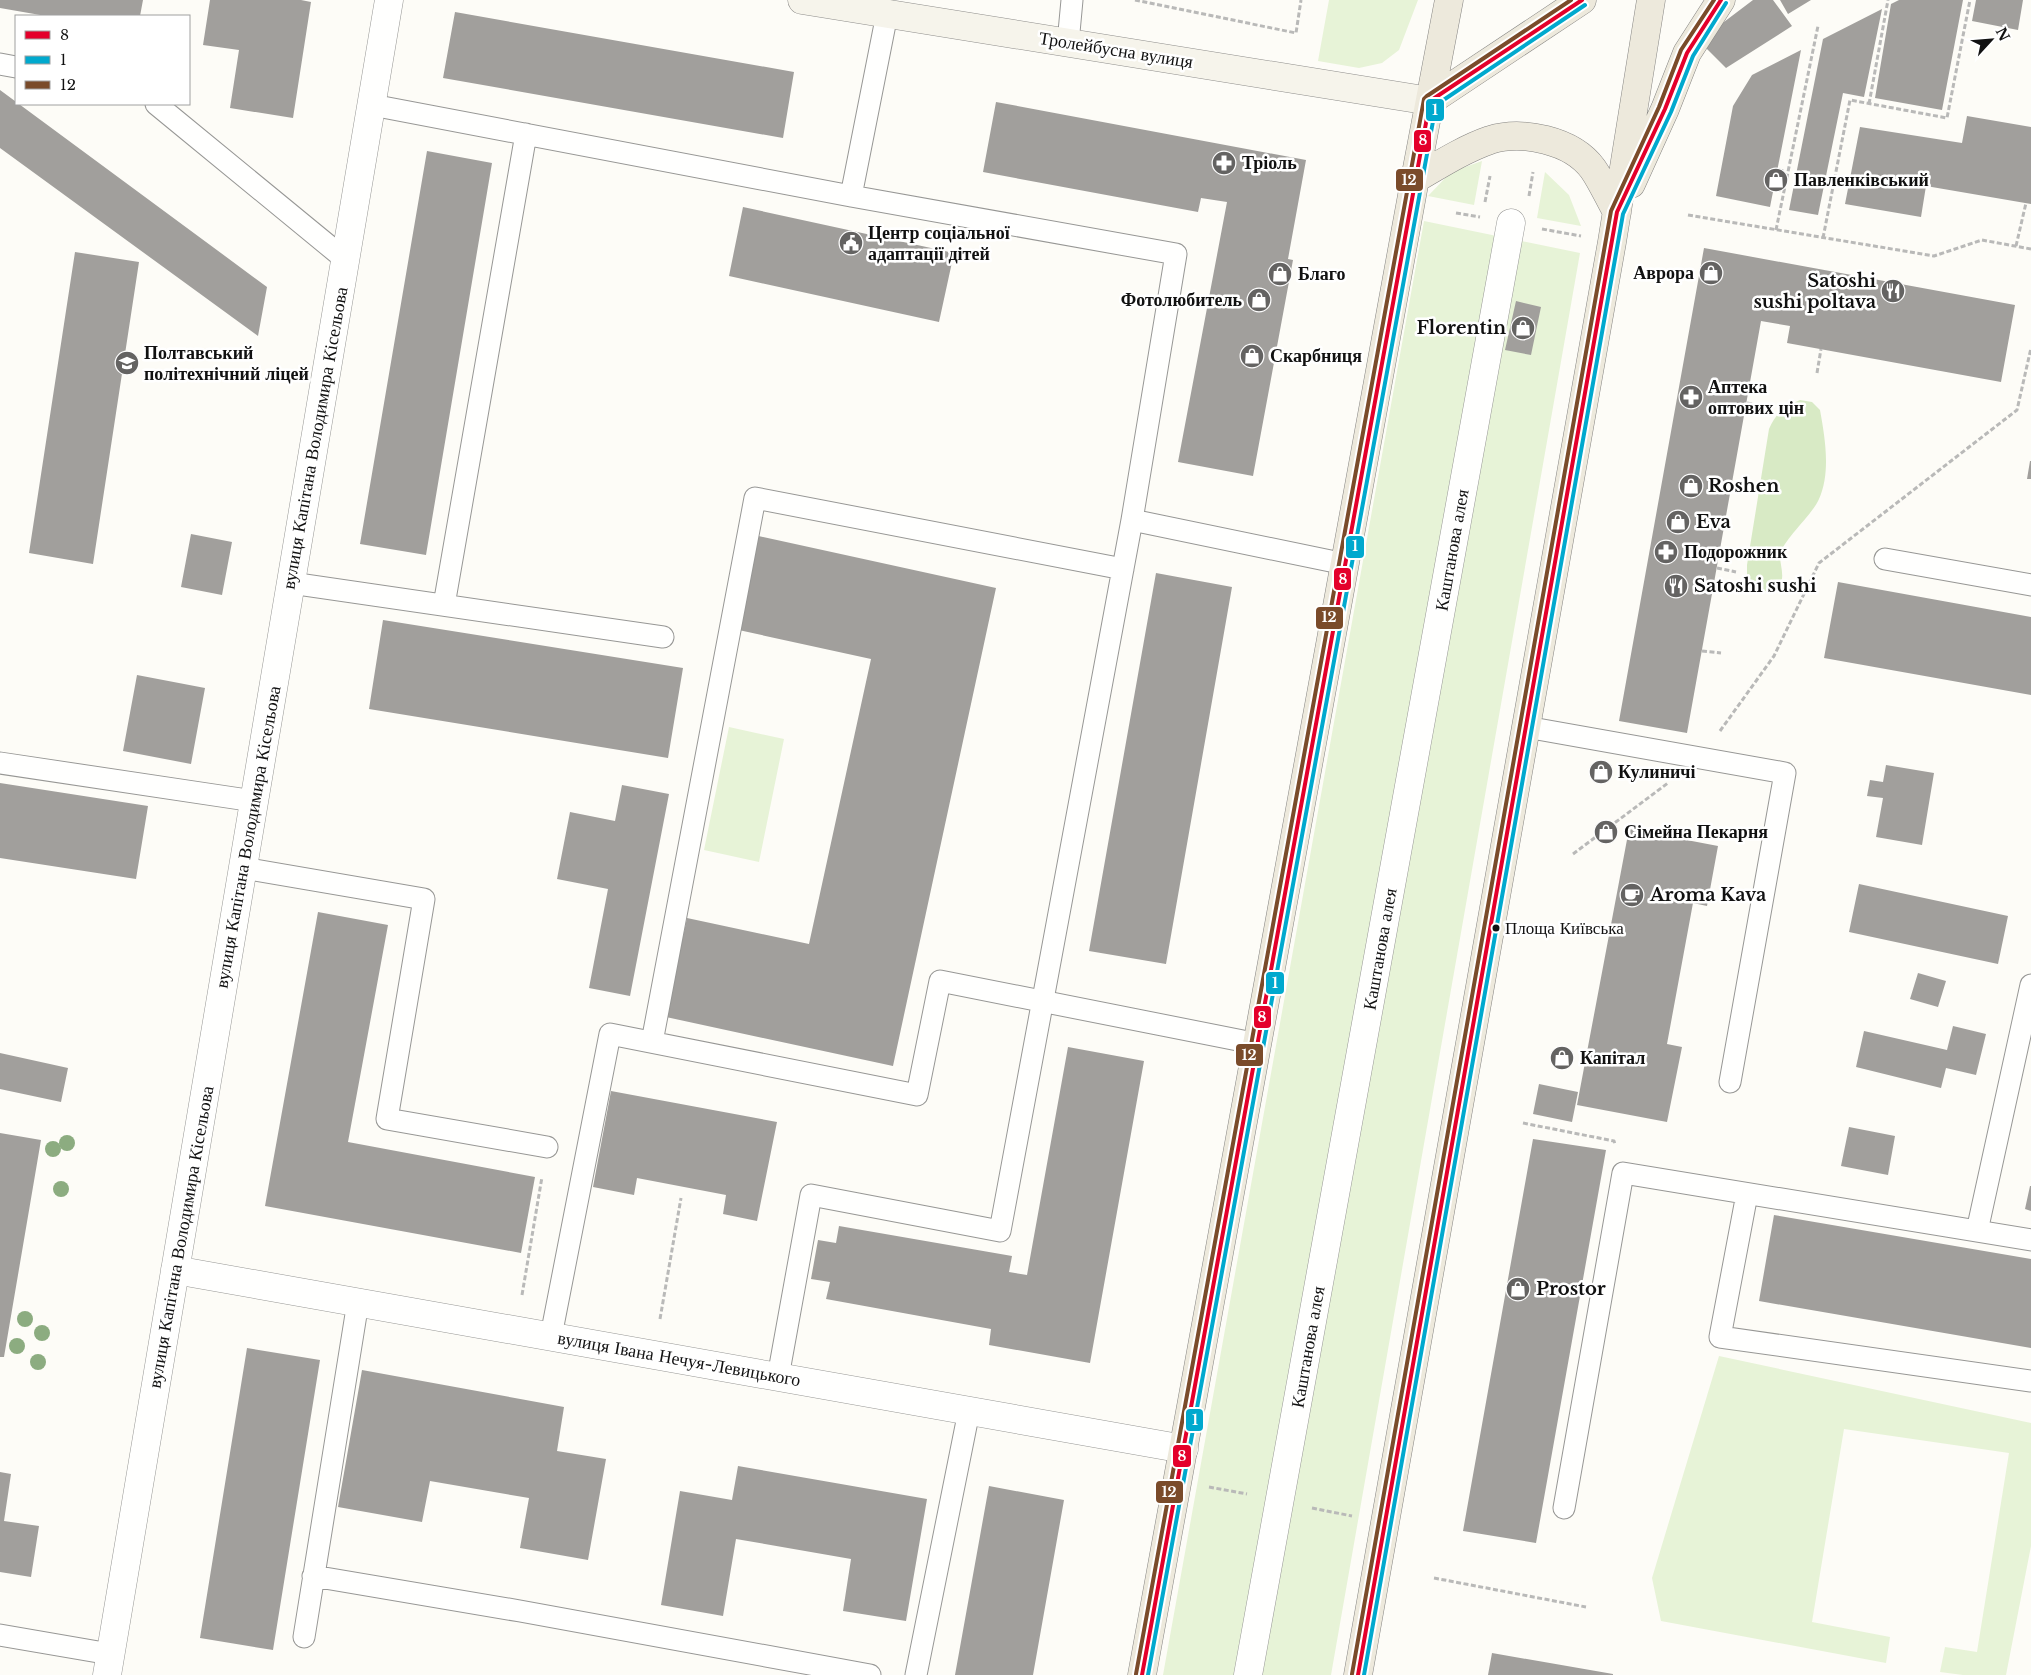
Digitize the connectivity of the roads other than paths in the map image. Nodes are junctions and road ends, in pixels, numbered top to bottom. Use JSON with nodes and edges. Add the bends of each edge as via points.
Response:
{"nodes":[{"id":1,"x":389,"y":0,"type":"edge"},
{"id":2,"x":802,"y":0,"type":"edge"},
{"id":3,"x":1072,"y":0,"type":"edge"},
{"id":4,"x":1449,"y":0,"type":"edge"},
{"id":5,"x":1582,"y":0,"type":"edge"},
{"id":6,"x":1651,"y":0,"type":"edge"},
{"id":7,"x":1721,"y":0,"type":"edge"},
{"id":8,"x":887,"y":14,"type":"junction"},
{"id":9,"x":1068,"y":43,"type":"junction"},
{"id":10,"x":0,"y":64,"type":"edge"},
{"id":11,"x":15,"y":67,"type":"edge"},
{"id":12,"x":1430,"y":100,"type":"junction"},
{"id":13,"x":157,"y":105,"type":"edge"},
{"id":14,"x":372,"y":105,"type":"junction"},
{"id":15,"x":526,"y":134,"type":"junction"},
{"id":16,"x":1414,"y":179,"type":"junction"},
{"id":17,"x":851,"y":196,"type":"junction"},
{"id":18,"x":1617,"y":212,"type":"junction"},
{"id":19,"x":1511,"y":223,"type":"dead end"},
{"id":20,"x":346,"y":260,"type":"junction"},
{"id":21,"x":1132,"y":520,"type":"junction"},
{"id":22,"x":1885,"y":559,"type":"dead end"},
{"id":23,"x":1345,"y":564,"type":"junction"},
{"id":24,"x":1123,"y":569,"type":"junction"},
{"id":25,"x":291,"y":583,"type":"junction"},
{"id":26,"x":2031,"y":584,"type":"edge"},
{"id":27,"x":444,"y":605,"type":"junction"},
{"id":28,"x":663,"y":637,"type":"dead end"},
{"id":29,"x":1526,"y":727,"type":"junction"},
{"id":30,"x":0,"y":763,"type":"edge"},
{"id":31,"x":254,"y":801,"type":"junction"},
{"id":32,"x":243,"y":868,"type":"junction"},
{"id":33,"x":2031,"y":985,"type":"edge"},
{"id":34,"x":1043,"y":1001,"type":"junction"},
{"id":35,"x":652,"y":1042,"type":"junction"},
{"id":36,"x":1258,"y":1044,"type":"junction"},
{"id":37,"x":1730,"y":1082,"type":"dead end"},
{"id":38,"x":547,"y":1147,"type":"road end"},
{"id":39,"x":1747,"y":1194,"type":"junction"},
{"id":40,"x":1977,"y":1230,"type":"junction"},
{"id":41,"x":2031,"y":1240,"type":"edge"},
{"id":42,"x":175,"y":1270,"type":"junction"},
{"id":43,"x":358,"y":1302,"type":"junction"},
{"id":44,"x":551,"y":1336,"type":"junction"},
{"id":45,"x":778,"y":1377,"type":"junction"},
{"id":46,"x":2031,"y":1381,"type":"edge"},
{"id":47,"x":969,"y":1411,"type":"junction"},
{"id":48,"x":1184,"y":1449,"type":"junction"},
{"id":49,"x":1564,"y":1508,"type":"dead end"},
{"id":50,"x":313,"y":1576,"type":"junction"},
{"id":51,"x":0,"y":1635,"type":"edge"},
{"id":52,"x":304,"y":1637,"type":"dead end"},
{"id":53,"x":109,"y":1665,"type":"edge"},
{"id":54,"x":870,"y":1675,"type":"edge"},
{"id":55,"x":916,"y":1675,"type":"edge"},
{"id":56,"x":1142,"y":1675,"type":"edge"},
{"id":57,"x":1248,"y":1675,"type":"edge"},
{"id":58,"x":1358,"y":1675,"type":"edge"}],
"edges":[{"from":1,"to":14,"type":"street","name":"вулиця Капітана Володимира Кісельова"},
{"from":2,"to":8,"type":"main road","name":"Тролейбусна вулиця"},
{"from":3,"to":9,"type":"lane"},
{"from":4,"to":12,"type":"main road"},
{"from":5,"to":12,"type":"main road"},
{"from":6,"to":18,"type":"main road"},
{"from":7,"to":18,"type":"main road","via":[[1687,52],[1665,110]]},
{"from":8,"to":9,"type":"main road","name":"Тролейбусна вулиця"},
{"from":8,"to":17,"type":"lane"},
{"from":9,"to":12,"type":"main road","name":"Тролейбусна вулиця"},
{"from":10,"to":11,"type":"lane"},
{"from":12,"to":16,"type":"main road"},
{"from":13,"to":20,"type":"lane"},
{"from":14,"to":15,"type":"lane"},
{"from":14,"to":20,"type":"street","name":"вулиця Капітана Володимира Кісельова"},
{"from":15,"to":17,"type":"lane"},
{"from":15,"to":27,"type":"lane"},
{"from":16,"to":18,"type":"main road","via":[[1491,140],[1518,137],[1546,139],[1570,149],[1592,167]]},
{"from":16,"to":23,"type":"main road"},
{"from":17,"to":21,"type":"lane","via":[[1176,254]]},
{"from":18,"to":29,"type":"main road"},
{"from":19,"to":57,"type":"street","name":"Каштанова алея"},
{"from":20,"to":25,"type":"street","name":"вулиця Капітана Володимира Кісельова"},
{"from":21,"to":23,"type":"lane"},
{"from":21,"to":24,"type":"lane"},
{"from":22,"to":26,"type":"lane"},
{"from":23,"to":36,"type":"main road"},
{"from":24,"to":34,"type":"lane"},
{"from":24,"to":35,"type":"lane","via":[[755,498]]},
{"from":25,"to":27,"type":"lane"},
{"from":25,"to":31,"type":"street","name":"вулиця Капітана Володимира Кісельова"},
{"from":27,"to":28,"type":"lane"},
{"from":29,"to":37,"type":"lane","via":[[1785,772]]},
{"from":29,"to":58,"type":"main road"},
{"from":30,"to":31,"type":"lane"},
{"from":31,"to":32,"type":"street","name":"вулиця Капітана Володимира Кісельова"},
{"from":32,"to":38,"type":"lane","via":[[424,899],[387,1120]]},
{"from":32,"to":42,"type":"street","name":"вулиця Капітана Володимира Кісельова"},
{"from":33,"to":40,"type":"lane"},
{"from":34,"to":35,"type":"lane","via":[[940,981],[917,1095]]},
{"from":34,"to":36,"type":"lane"},
{"from":34,"to":45,"type":"lane","via":[[1000,1231],[811,1195]]},
{"from":35,"to":44,"type":"lane","via":[[610,1034]]},
{"from":36,"to":48,"type":"main road"},
{"from":39,"to":40,"type":"lane"},
{"from":39,"to":46,"type":"lane","via":[[1720,1337]]},
{"from":39,"to":49,"type":"lane","via":[[1623,1173]]},
{"from":40,"to":41,"type":"lane"},
{"from":42,"to":43,"type":"street","name":"вулиця Івана Нечуя-Левицького"},
{"from":42,"to":53,"type":"street","name":"вулиця Капітана Володимира Кісельова"},
{"from":43,"to":44,"type":"street","name":"вулиця Івана Нечуя-Левицького"},
{"from":43,"to":50,"type":"lane"},
{"from":44,"to":45,"type":"street","name":"вулиця Івана Нечуя-Левицького"},
{"from":45,"to":47,"type":"street","name":"вулиця Івана Нечуя-Левицького"},
{"from":47,"to":48,"type":"street","name":"вулиця Івана Нечуя-Левицького"},
{"from":47,"to":55,"type":"lane"},
{"from":48,"to":56,"type":"main road"},
{"from":50,"to":52,"type":"lane"},
{"from":50,"to":54,"type":"lane"},
{"from":51,"to":53,"type":"lane"}]}
